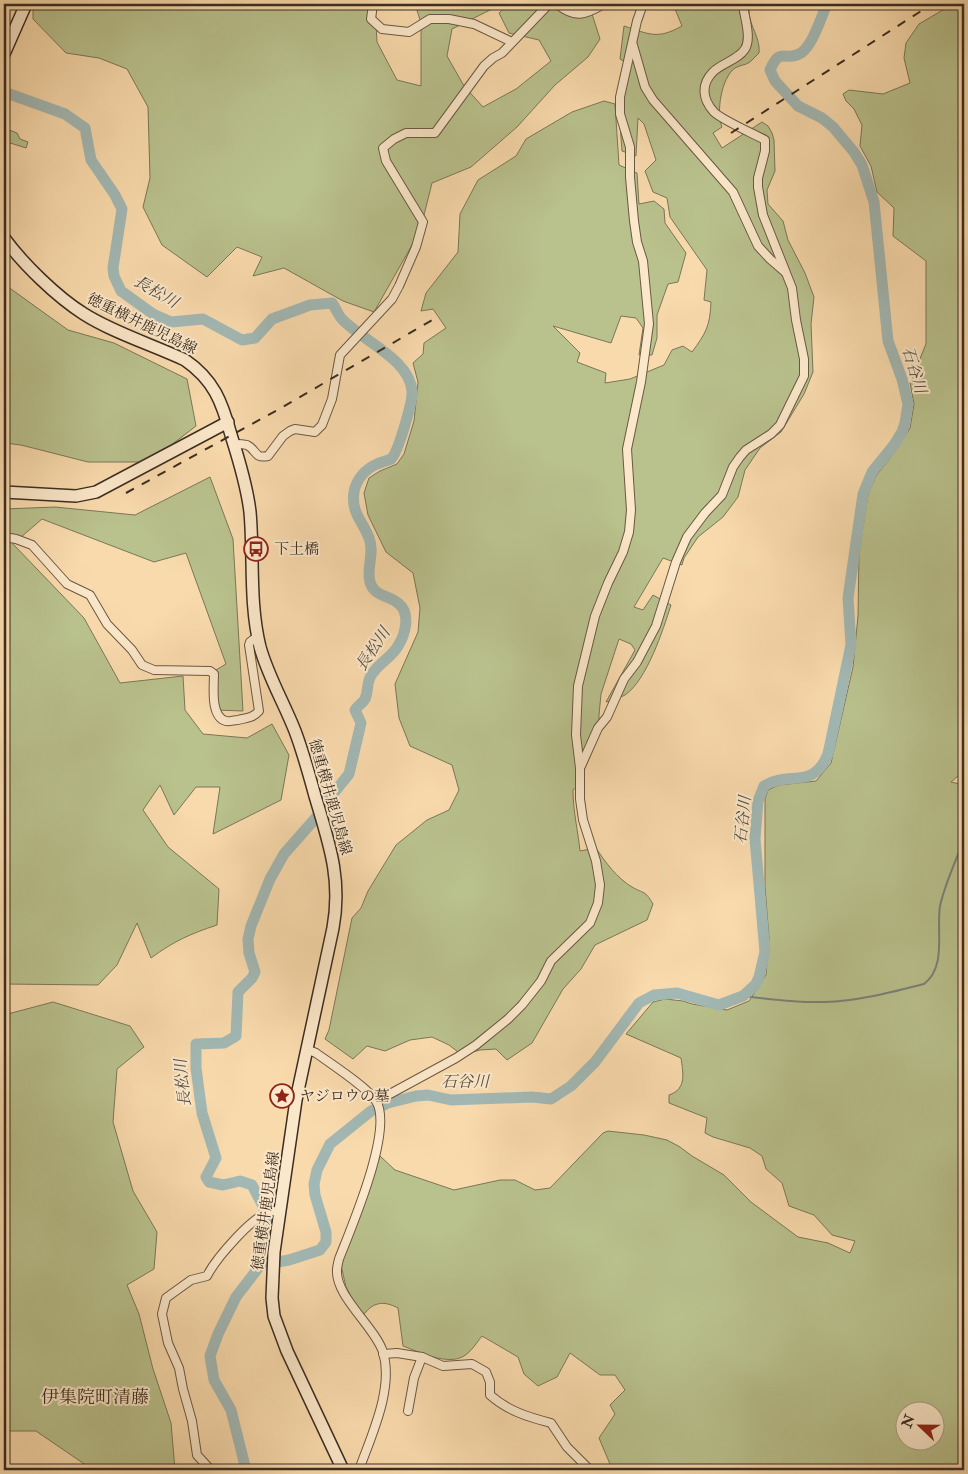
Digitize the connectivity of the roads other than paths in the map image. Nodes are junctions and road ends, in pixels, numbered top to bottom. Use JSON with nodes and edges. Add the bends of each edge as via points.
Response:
{"nodes":[{"id":1,"x":26,"y":4,"type":"edge"},
{"id":2,"x":374,"y":4,"type":"edge"},
{"id":3,"x":549,"y":4,"type":"edge"},
{"id":4,"x":557,"y":4,"type":"edge"},
{"id":5,"x":604,"y":4,"type":"edge"},
{"id":6,"x":643,"y":4,"type":"edge"},
{"id":7,"x":743,"y":4,"type":"edge"},
{"id":8,"x":512,"y":42,"type":"junction"},
{"id":9,"x":633,"y":43,"type":"junction"},
{"id":10,"x":4,"y":54,"type":"edge"},
{"id":11,"x":4,"y":238,"type":"edge"},
{"id":12,"x":785,"y":272,"type":"junction"},
{"id":13,"x":228,"y":422,"type":"junction"},
{"id":14,"x":234,"y":444,"type":"junction"},
{"id":15,"x":4,"y":492,"type":"edge"},
{"id":16,"x":4,"y":538,"type":"edge"},
{"id":17,"x":258,"y":636,"type":"junction"},
{"id":18,"x":580,"y":768,"type":"junction"},
{"id":19,"x":306,"y":1049,"type":"junction"},
{"id":20,"x":376,"y":1101,"type":"junction"},
{"id":21,"x":271,"y":1213,"type":"junction"},
{"id":22,"x":383,"y":1354,"type":"junction"},
{"id":23,"x":422,"y":1357,"type":"junction"},
{"id":24,"x":408,"y":1411,"type":"dead end"},
{"id":25,"x":209,"y":1470,"type":"edge"},
{"id":26,"x":343,"y":1470,"type":"edge"},
{"id":27,"x":359,"y":1470,"type":"edge"},
{"id":28,"x":590,"y":1470,"type":"edge"}],
"edges":[{"from":1,"to":10,"type":"main road"},
{"from":2,"to":8,"type":"street","via":[[371,19],[382,29],[409,32],[430,18],[449,19],[474,24]]},
{"from":3,"to":8,"type":"street"},
{"from":4,"to":5,"type":"street","via":[[566,11],[581,15]]},
{"from":6,"to":9,"type":"street"},
{"from":7,"to":12,"type":"street","via":[[747,43],[744,50],[707,78],[705,96],[715,114],[765,140],[758,187],[763,215]]},
{"from":8,"to":14,"type":"street","via":[[502,54],[484,66],[435,133],[406,133],[383,148],[386,161],[423,222],[416,247],[392,299],[340,355],[332,399],[320,428],[314,432],[290,431],[268,456],[259,457],[247,446]]},
{"from":9,"to":12,"type":"street","via":[[645,88],[733,192],[758,246]]},
{"from":9,"to":18,"type":"street","via":[[620,97],[620,114],[630,147],[634,221],[643,261],[649,324],[627,449],[631,510],[629,532],[595,616],[578,686],[576,735]]},
{"from":11,"to":13,"type":"main road","name":"徳重横井鹿児島線","via":[[32,270],[74,307],[196,368],[216,392]]},
{"from":12,"to":18,"type":"street","via":[[792,288],[804,376],[780,425],[740,457],[722,496],[687,537],[656,626],[624,679]]},
{"from":13,"to":14,"type":"main road","name":"徳重横井鹿児島線"},
{"from":13,"to":15,"type":"main road","via":[[96,492],[76,496]]},
{"from":14,"to":17,"type":"main road","name":"徳重横井鹿児島線","via":[[250,512],[254,616]]},
{"from":16,"to":17,"type":"street","via":[[32,545],[67,584],[90,595],[107,624],[142,665],[154,670],[208,670],[214,674],[213,702],[224,721],[254,716],[259,711],[249,645]]},
{"from":17,"to":19,"type":"main road","name":"徳重横井鹿児島線","via":[[268,670],[308,768],[337,884],[336,910]]},
{"from":18,"to":20,"type":"street","via":[[583,820],[600,885],[590,923],[551,961],[541,981],[508,1019],[456,1058]]},
{"from":19,"to":20,"type":"street","via":[[369,1092]]},
{"from":19,"to":21,"type":"main road","name":"徳重横井鹿児島線"},
{"from":20,"to":22,"type":"street","via":[[380,1110],[379,1141],[373,1167],[336,1272],[346,1296]]},
{"from":21,"to":25,"type":"street","via":[[236,1237],[207,1276],[191,1280],[166,1298],[163,1304],[168,1342],[179,1368],[197,1455]]},
{"from":21,"to":26,"type":"main road","name":"徳重横井鹿児島線","via":[[274,1252],[272,1298],[279,1332]]},
{"from":22,"to":23,"type":"street"},
{"from":22,"to":27,"type":"street","via":[[386,1372],[384,1395]]},
{"from":23,"to":24,"type":"street"},
{"from":23,"to":28,"type":"street","via":[[443,1366],[472,1364],[486,1372],[490,1395],[514,1412],[551,1423],[567,1447]]}]}
